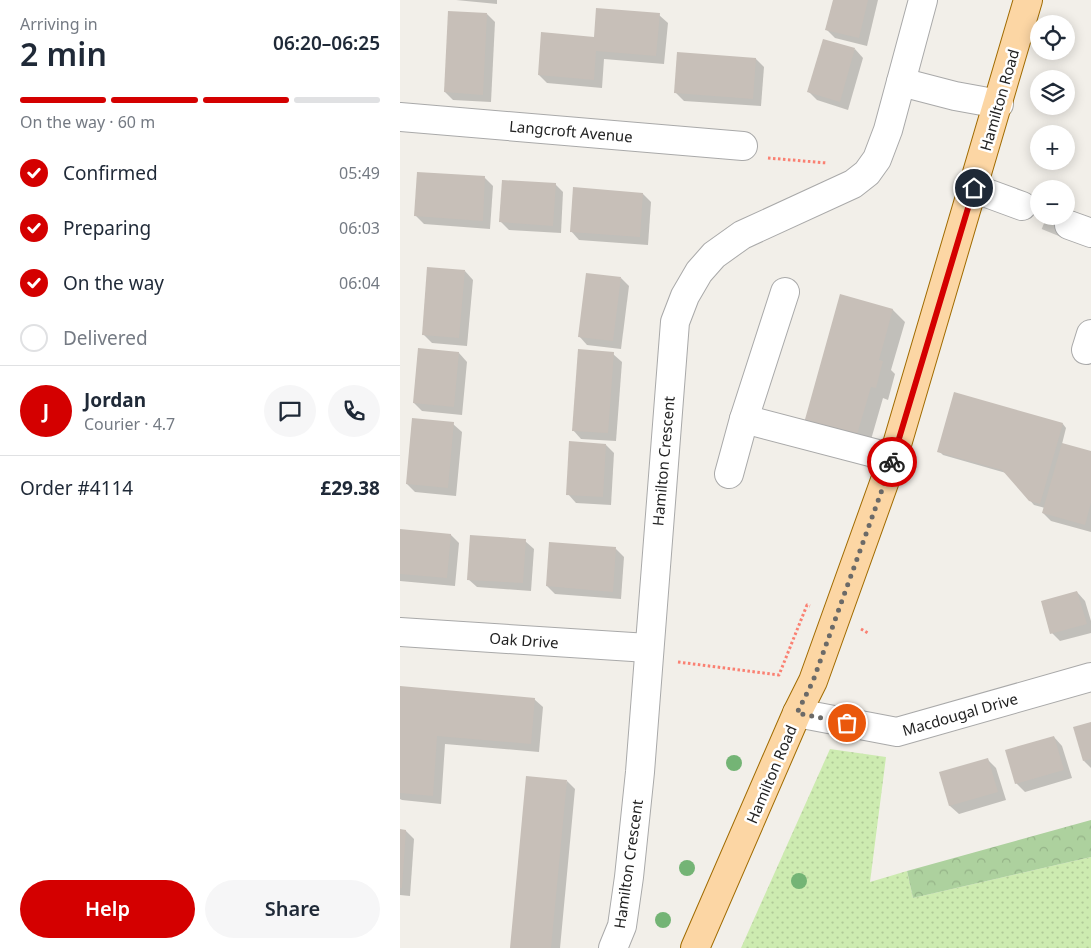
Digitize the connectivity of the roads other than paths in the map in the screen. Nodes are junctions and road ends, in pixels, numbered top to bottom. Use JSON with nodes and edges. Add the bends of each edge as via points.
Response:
{"nodes":[{"id":1,"x":923,"y":0,"type":"edge"},
{"id":2,"x":1028,"y":0,"type":"edge"},
{"id":3,"x":901,"y":82,"type":"junction"},
{"id":4,"x":999,"y":104,"type":"junction"},
{"id":5,"x":400,"y":117,"type":"edge"},
{"id":6,"x":743,"y":146,"type":"dead end"},
{"id":7,"x":974,"y":188,"type":"junction"},
{"id":8,"x":1022,"y":206,"type":"dead end"},
{"id":9,"x":785,"y":292,"type":"dead end"},
{"id":10,"x":744,"y":419,"type":"junction"},
{"id":11,"x":893,"y":458,"type":"junction"},
{"id":12,"x":729,"y":474,"type":"dead end"},
{"id":13,"x":400,"y":632,"type":"edge"},
{"id":14,"x":648,"y":653,"type":"junction"},
{"id":15,"x":1091,"y":677,"type":"edge"},
{"id":16,"x":797,"y":713,"type":"junction"},
{"id":17,"x":613,"y":948,"type":"edge"},
{"id":18,"x":695,"y":948,"type":"edge"}],
"edges":[{"from":1,"to":3,"type":"street","name":"Hamilton Crescent"},
{"from":2,"to":4,"type":"main road","name":"Hamilton Road"},
{"from":3,"to":4,"type":"street"},
{"from":3,"to":14,"type":"street","name":"Hamilton Crescent","via":[[888,130],[868,173],[854,184],[742,235],[714,255],[685,296],[675,322]]},
{"from":4,"to":7,"type":"main road","name":"Hamilton Road"},
{"from":5,"to":6,"type":"street","name":"Langcroft Avenue"},
{"from":7,"to":8,"type":"street"},
{"from":7,"to":11,"type":"main road","name":"Hamilton Road"},
{"from":9,"to":10,"type":"street"},
{"from":10,"to":11,"type":"street"},
{"from":10,"to":12,"type":"street"},
{"from":11,"to":16,"type":"main road","name":"Hamilton Road","via":[[813,681]]},
{"from":13,"to":14,"type":"street","name":"Oak Drive"},
{"from":14,"to":17,"type":"street","name":"Hamilton Crescent","via":[[629,876],[622,926]]},
{"from":15,"to":16,"type":"street","name":"Macdougal Drive","via":[[897,732]]},
{"from":16,"to":18,"type":"main road","name":"Hamilton Road"}]}
